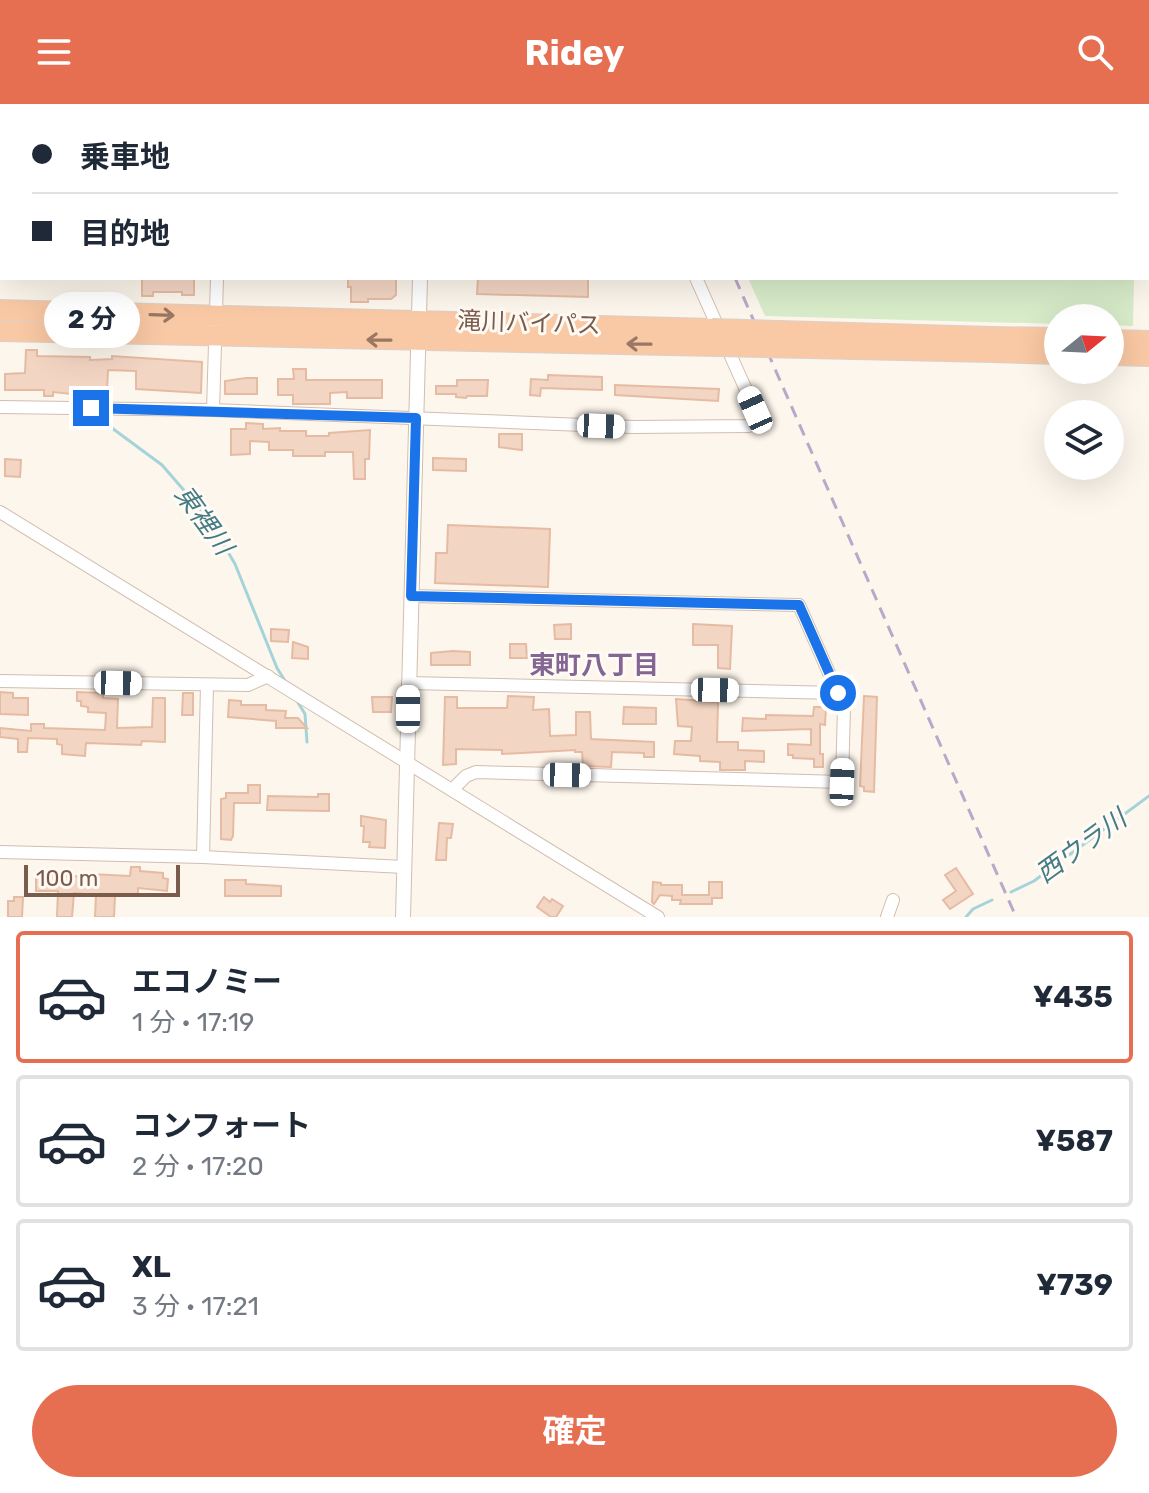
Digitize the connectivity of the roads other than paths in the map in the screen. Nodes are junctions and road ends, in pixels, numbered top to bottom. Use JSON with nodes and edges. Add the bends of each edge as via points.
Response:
{"nodes":[{"id":1,"x":217,"y":280,"type":"edge"},
{"id":2,"x":420,"y":280,"type":"edge"},
{"id":3,"x":697,"y":280,"type":"edge"},
{"id":4,"x":0,"y":310,"type":"edge"},
{"id":5,"x":215,"y":326,"type":"junction"},
{"id":6,"x":419,"y":330,"type":"junction"},
{"id":7,"x":0,"y":331,"type":"edge"},
{"id":8,"x":1044,"y":339,"type":"edge"},
{"id":9,"x":1124,"y":340,"type":"edge"},
{"id":10,"x":1149,"y":341,"type":"edge"},
{"id":11,"x":992,"y":345,"type":"junction"},
{"id":12,"x":1044,"y":352,"type":"edge"},
{"id":13,"x":1124,"y":355,"type":"edge"},
{"id":14,"x":1149,"y":356,"type":"edge"},
{"id":15,"x":0,"y":407,"type":"edge"},
{"id":16,"x":213,"y":410,"type":"junction"},
{"id":17,"x":416,"y":418,"type":"junction"},
{"id":18,"x":0,"y":512,"type":"edge"},
{"id":19,"x":411,"y":596,"type":"junction"},
{"id":20,"x":268,"y":676,"type":"junction"},
{"id":21,"x":0,"y":681,"type":"edge"},
{"id":22,"x":408,"y":683,"type":"junction"},
{"id":23,"x":207,"y":685,"type":"junction"},
{"id":24,"x":838,"y":693,"type":"junction"},
{"id":25,"x":408,"y":761,"type":"junction"},
{"id":26,"x":452,"y":790,"type":"junction"},
{"id":27,"x":0,"y":852,"type":"edge"},
{"id":28,"x":203,"y":857,"type":"junction"},
{"id":29,"x":404,"y":867,"type":"junction"},
{"id":30,"x":893,"y":900,"type":"dead end"},
{"id":31,"x":403,"y":917,"type":"edge"},
{"id":32,"x":658,"y":917,"type":"edge"},
{"id":33,"x":887,"y":917,"type":"edge"}],
"edges":[{"from":1,"to":5,"type":"street"},
{"from":2,"to":6,"type":"street"},
{"from":3,"to":17,"type":"street","via":[[755,410],[749,426]]},
{"from":4,"to":5,"type":"highway","name":"滝川バイパス","one_way":true},
{"from":5,"to":6,"type":"highway","name":"滝川バイパス"},
{"from":5,"to":7,"type":"highway","name":"滝川バイパス"},
{"from":5,"to":16,"type":"street"},
{"from":6,"to":11,"type":"highway","name":"滝川バイパス","bridge":true},
{"from":6,"to":17,"type":"street"},
{"from":8,"to":11,"type":"highway","name":"滝川バイパス"},
{"from":9,"to":10,"type":"highway"},
{"from":11,"to":12,"type":"highway","name":"滝川バイパス"},
{"from":13,"to":14,"type":"highway"},
{"from":15,"to":16,"type":"street"},
{"from":16,"to":17,"type":"street"},
{"from":17,"to":19,"type":"street"},
{"from":18,"to":20,"type":"street"},
{"from":19,"to":22,"type":"street"},
{"from":19,"to":24,"type":"street","via":[[799,605]]},
{"from":20,"to":23,"type":"street","via":[[248,685]]},
{"from":20,"to":25,"type":"street"},
{"from":21,"to":23,"type":"street"},
{"from":22,"to":24,"type":"street"},
{"from":22,"to":25,"type":"street"},
{"from":23,"to":28,"type":"street"},
{"from":24,"to":26,"type":"street","via":[[844,707],[842,782],[476,772]]},
{"from":25,"to":26,"type":"street"},
{"from":25,"to":29,"type":"street"},
{"from":26,"to":32,"type":"street"},
{"from":27,"to":28,"type":"street"},
{"from":28,"to":29,"type":"street"},
{"from":29,"to":31,"type":"street"},
{"from":30,"to":33,"type":"street"}]}
